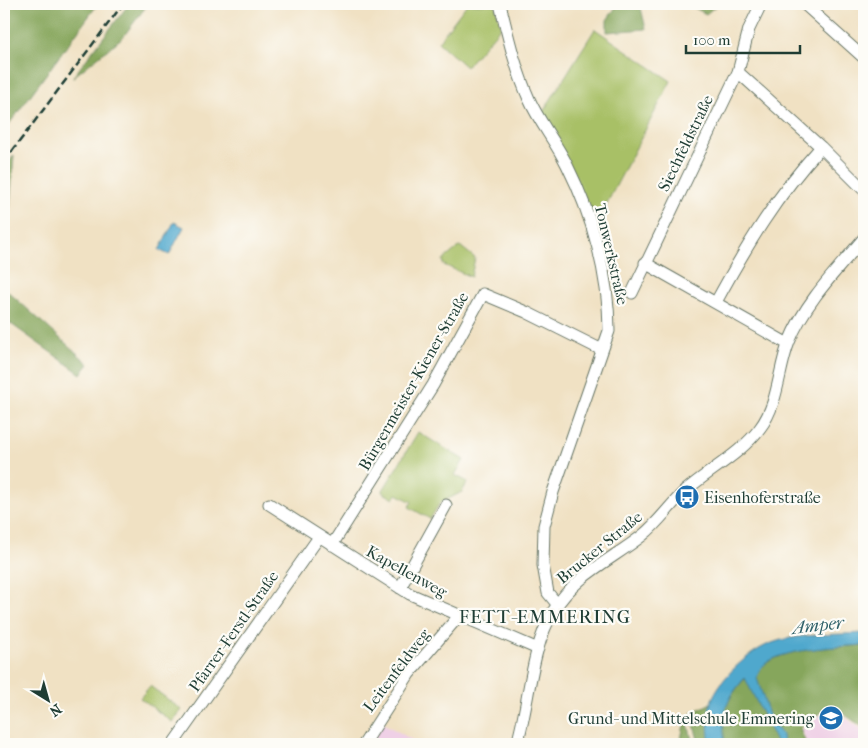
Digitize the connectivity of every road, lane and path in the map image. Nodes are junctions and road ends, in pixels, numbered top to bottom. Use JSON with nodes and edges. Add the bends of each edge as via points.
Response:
{"nodes":[{"id":1,"x":500,"y":4,"type":"edge"},
{"id":2,"x":761,"y":4,"type":"edge"},
{"id":3,"x":804,"y":4,"type":"edge"},
{"id":4,"x":864,"y":58,"type":"edge"},
{"id":5,"x":738,"y":72,"type":"junction"},
{"id":6,"x":821,"y":146,"type":"junction"},
{"id":7,"x":864,"y":190,"type":"edge"},
{"id":8,"x":864,"y":238,"type":"edge"},
{"id":9,"x":645,"y":263,"type":"junction"},
{"id":10,"x":632,"y":293,"type":"dead end"},
{"id":11,"x":716,"y":302,"type":"junction"},
{"id":12,"x":788,"y":344,"type":"junction"},
{"id":13,"x":602,"y":350,"type":"junction"},
{"id":14,"x":269,"y":504,"type":"dead end"},
{"id":15,"x":446,"y":505,"type":"dead end"},
{"id":16,"x":320,"y":536,"type":"junction"},
{"id":17,"x":332,"y":545,"type":"junction"},
{"id":18,"x":400,"y":588,"type":"junction"},
{"id":19,"x":557,"y":604,"type":"junction"},
{"id":20,"x":458,"y":617,"type":"junction"},
{"id":21,"x":538,"y":649,"type":"junction"},
{"id":22,"x":173,"y":744,"type":"edge"},
{"id":23,"x":364,"y":744,"type":"edge"},
{"id":24,"x":517,"y":744,"type":"edge"}],
"edges":[{"from":1,"to":13,"type":"street","name":"Tonwerkstraße","via":[[511,49],[529,99],[567,164],[593,231],[609,312],[609,331]]},
{"from":2,"to":5,"type":"street","name":"Siechfeldstraße","via":[[749,29]]},
{"from":3,"to":4,"type":"street"},
{"from":5,"to":6,"type":"street"},
{"from":5,"to":9,"type":"street","name":"Siechfeldstraße"},
{"from":6,"to":7,"type":"street"},
{"from":6,"to":11,"type":"street","via":[[793,177],[756,229]]},
{"from":8,"to":12,"type":"street","name":"Brucker Straße","via":[[808,306]]},
{"from":9,"to":10,"type":"street","name":"Siechfeldstraße"},
{"from":9,"to":11,"type":"street"},
{"from":11,"to":12,"type":"street"},
{"from":12,"to":19,"type":"street","name":"Brucker Straße","via":[[770,411],[753,436],[684,492],[644,534],[584,576]]},
{"from":13,"to":17,"type":"street","name":"Bürgermeister-Kiener-Straße","via":[[483,294],[433,385]]},
{"from":13,"to":19,"type":"street","name":"Tonwerkstraße","via":[[544,526],[544,574],[548,593]]},
{"from":14,"to":16,"type":"street","name":"Kapellenweg"},
{"from":15,"to":18,"type":"street"},
{"from":16,"to":17,"type":"street","name":"Kapellenweg"},
{"from":16,"to":22,"type":"street","name":"Pfarrer-Ferstl-Straße"},
{"from":17,"to":18,"type":"street","name":"Kapellenweg"},
{"from":18,"to":20,"type":"street","name":"Kapellenweg"},
{"from":19,"to":21,"type":"street","name":"Brucker Straße","via":[[544,628]]},
{"from":20,"to":21,"type":"street","name":"Kapellenweg"},
{"from":20,"to":23,"type":"street","name":"Leitenfeldweg","via":[[409,674]]},
{"from":21,"to":24,"type":"street","name":"Brucker Straße"}]}
